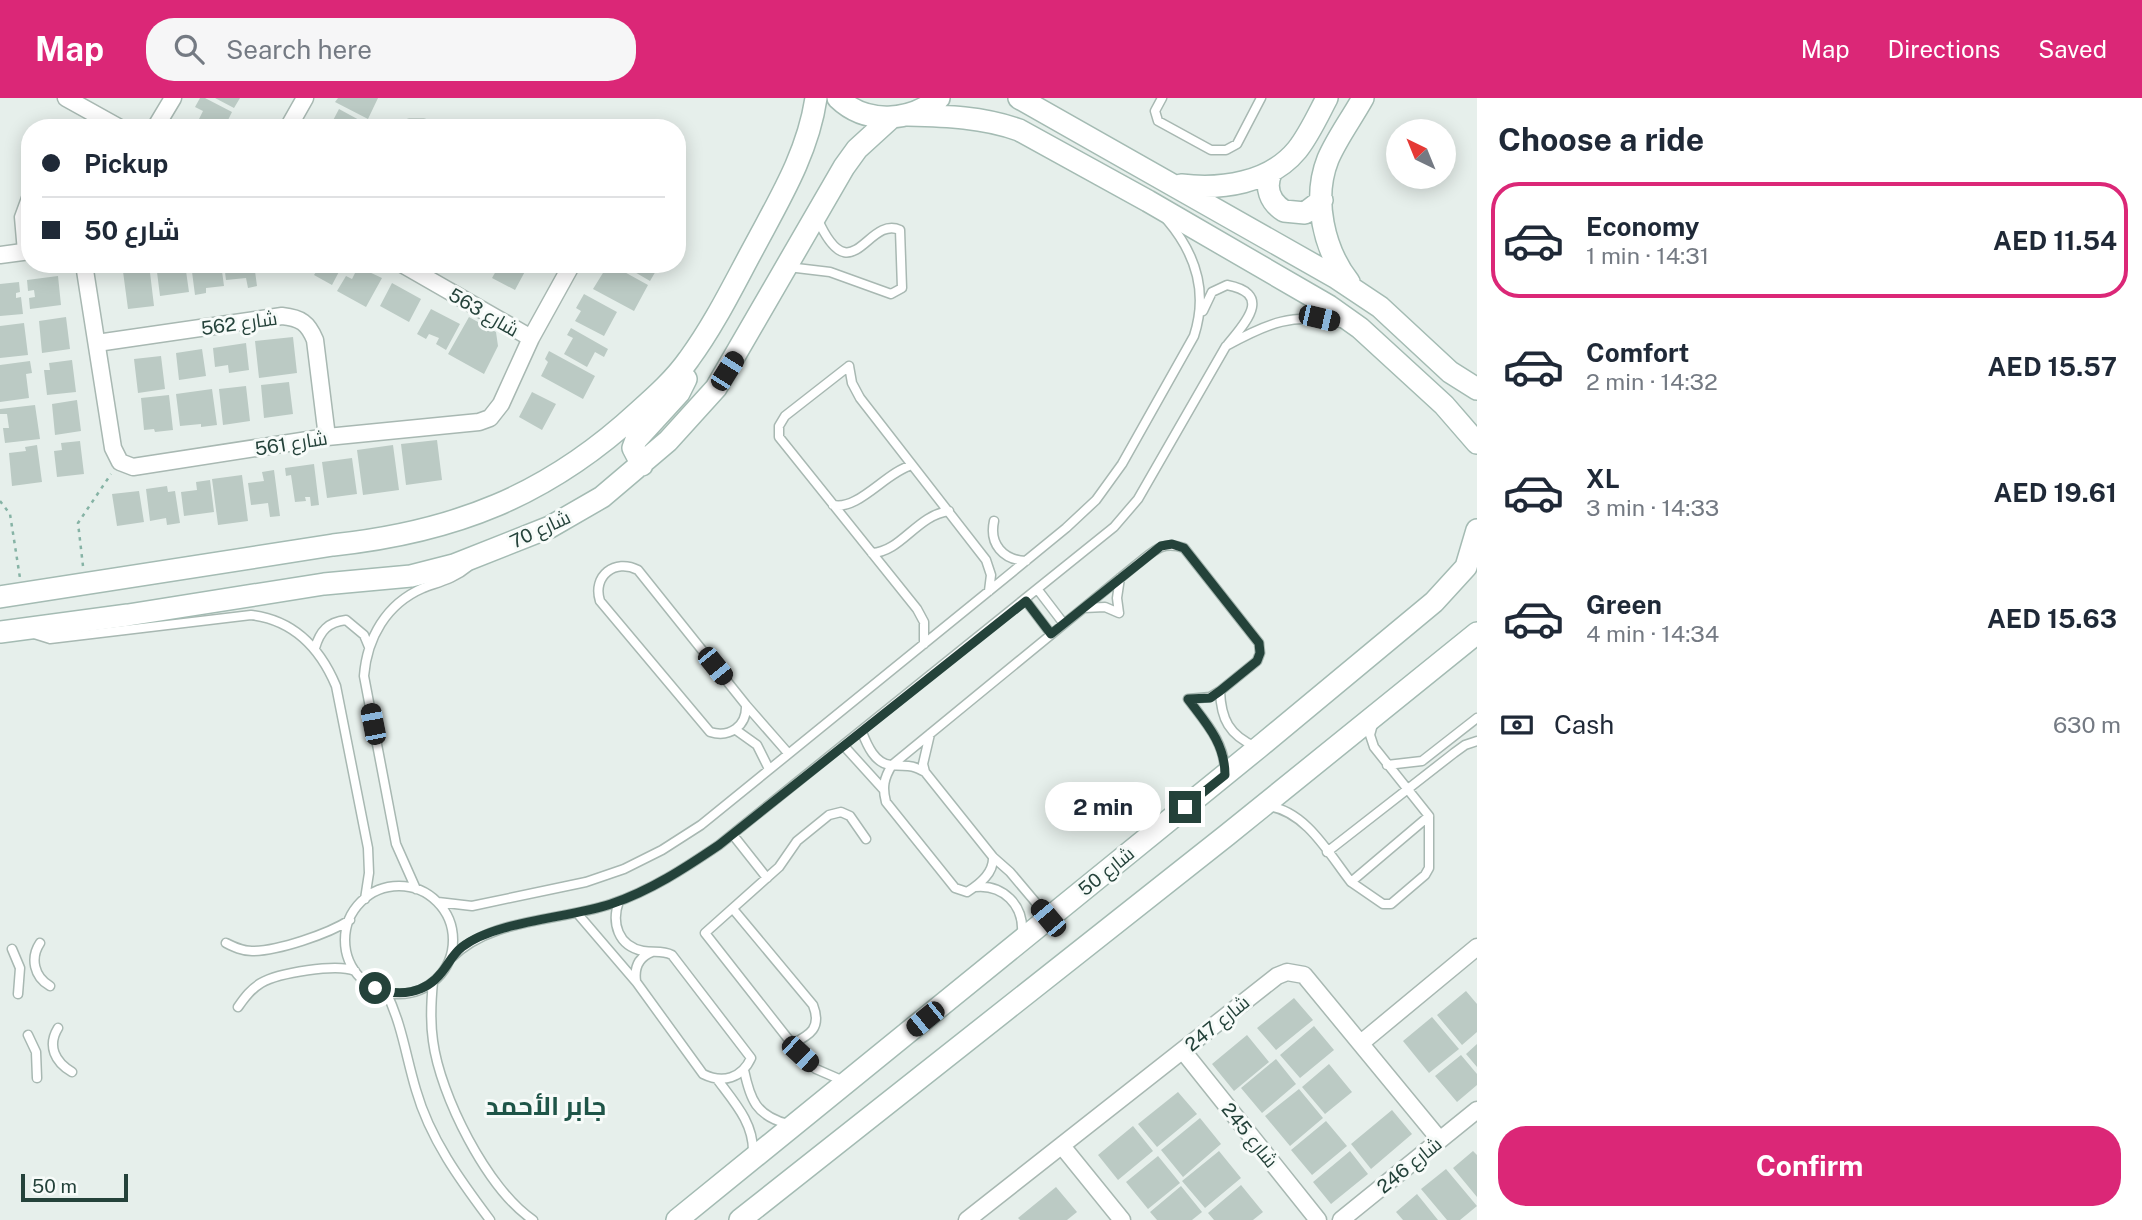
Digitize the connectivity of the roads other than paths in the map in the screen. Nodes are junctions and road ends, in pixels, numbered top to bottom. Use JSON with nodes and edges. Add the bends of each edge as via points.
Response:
{"nodes":[{"id":1,"x":66,"y":98,"type":"edge"},
{"id":2,"x":173,"y":98,"type":"edge"},
{"id":3,"x":305,"y":98,"type":"edge"},
{"id":4,"x":816,"y":98,"type":"edge"},
{"id":5,"x":838,"y":98,"type":"edge"},
{"id":6,"x":939,"y":98,"type":"edge"},
{"id":7,"x":1019,"y":98,"type":"edge"},
{"id":8,"x":1162,"y":98,"type":"edge"},
{"id":9,"x":1261,"y":98,"type":"edge"},
{"id":10,"x":1328,"y":98,"type":"edge"},
{"id":11,"x":1363,"y":98,"type":"edge"},
{"id":12,"x":899,"y":117,"type":"junction"},
{"id":13,"x":104,"y":119,"type":"edge"},
{"id":14,"x":160,"y":119,"type":"edge"},
{"id":15,"x":293,"y":119,"type":"edge"},
{"id":16,"x":1272,"y":171,"type":"junction"},
{"id":17,"x":1176,"y":185,"type":"junction"},
{"id":18,"x":1322,"y":200,"type":"junction"},
{"id":19,"x":1148,"y":201,"type":"junction"},
{"id":20,"x":816,"y":215,"type":"junction"},
{"id":21,"x":21,"y":252,"type":"edge"},
{"id":22,"x":0,"y":255,"type":"edge"},
{"id":23,"x":788,"y":267,"type":"junction"},
{"id":24,"x":85,"y":273,"type":"edge"},
{"id":25,"x":418,"y":273,"type":"edge"},
{"id":26,"x":567,"y":273,"type":"edge"},
{"id":27,"x":1355,"y":289,"type":"junction"},
{"id":28,"x":1200,"y":317,"type":"junction"},
{"id":29,"x":1360,"y":328,"type":"junction"},
{"id":30,"x":531,"y":338,"type":"junction"},
{"id":31,"x":97,"y":343,"type":"junction"},
{"id":32,"x":1226,"y":346,"type":"junction"},
{"id":33,"x":689,"y":359,"type":"junction"},
{"id":34,"x":1477,"y":389,"type":"edge"},
{"id":35,"x":327,"y":437,"type":"junction"},
{"id":36,"x":1477,"y":443,"type":"edge"},
{"id":37,"x":912,"y":465,"type":"junction"},
{"id":38,"x":642,"y":466,"type":"junction"},
{"id":39,"x":833,"y":505,"type":"junction"},
{"id":40,"x":948,"y":511,"type":"junction"},
{"id":41,"x":994,"y":521,"type":"dead end"},
{"id":42,"x":1477,"y":530,"type":"edge"},
{"id":43,"x":872,"y":553,"type":"junction"},
{"id":44,"x":482,"y":555,"type":"junction"},
{"id":45,"x":1026,"y":561,"type":"junction"},
{"id":46,"x":1120,"y":578,"type":"junction"},
{"id":47,"x":1038,"y":590,"type":"junction"},
{"id":48,"x":989,"y":591,"type":"junction"},
{"id":49,"x":0,"y":597,"type":"edge"},
{"id":50,"x":1026,"y":601,"type":"junction"},
{"id":51,"x":1084,"y":607,"type":"junction"},
{"id":52,"x":1063,"y":624,"type":"junction"},
{"id":53,"x":9,"y":631,"type":"edge"},
{"id":54,"x":1477,"y":633,"type":"edge"},
{"id":55,"x":1051,"y":634,"type":"junction"},
{"id":56,"x":924,"y":644,"type":"junction"},
{"id":57,"x":369,"y":647,"type":"junction"},
{"id":58,"x":315,"y":648,"type":"junction"},
{"id":59,"x":1220,"y":691,"type":"junction"},
{"id":60,"x":746,"y":705,"type":"junction"},
{"id":61,"x":1378,"y":712,"type":"junction"},
{"id":62,"x":1477,"y":718,"type":"edge"},
{"id":63,"x":736,"y":730,"type":"junction"},
{"id":64,"x":862,"y":732,"type":"junction"},
{"id":65,"x":930,"y":734,"type":"junction"},
{"id":66,"x":1477,"y":741,"type":"edge"},
{"id":67,"x":844,"y":746,"type":"junction"},
{"id":68,"x":1258,"y":748,"type":"junction"},
{"id":69,"x":788,"y":754,"type":"junction"},
{"id":70,"x":892,"y":765,"type":"junction"},
{"id":71,"x":1387,"y":765,"type":"junction"},
{"id":72,"x":769,"y":769,"type":"junction"},
{"id":73,"x":925,"y":772,"type":"junction"},
{"id":74,"x":1225,"y":775,"type":"junction"},
{"id":75,"x":883,"y":789,"type":"junction"},
{"id":76,"x":1406,"y":789,"type":"junction"},
{"id":77,"x":1263,"y":806,"type":"junction"},
{"id":78,"x":1429,"y":816,"type":"junction"},
{"id":79,"x":733,"y":835,"type":"junction"},
{"id":80,"x":866,"y":839,"type":"dead end"},
{"id":81,"x":1327,"y":852,"type":"junction"},
{"id":82,"x":993,"y":857,"type":"junction"},
{"id":83,"x":767,"y":878,"type":"junction"},
{"id":84,"x":1352,"y":882,"type":"junction"},
{"id":85,"x":975,"y":887,"type":"junction"},
{"id":86,"x":416,"y":889,"type":"junction"},
{"id":87,"x":365,"y":899,"type":"junction"},
{"id":88,"x":619,"y":901,"type":"junction"},
{"id":89,"x":438,"y":902,"type":"junction"},
{"id":90,"x":733,"y":909,"type":"junction"},
{"id":91,"x":577,"y":913,"type":"junction"},
{"id":92,"x":1048,"y":918,"type":"junction"},
{"id":93,"x":350,"y":920,"type":"junction"},
{"id":94,"x":1022,"y":940,"type":"junction"},
{"id":95,"x":40,"y":943,"type":"dead end"},
{"id":96,"x":226,"y":943,"type":"dead end"},
{"id":97,"x":1477,"y":947,"type":"edge"},
{"id":98,"x":12,"y":949,"type":"dead end"},
{"id":99,"x":655,"y":951,"type":"junction"},
{"id":100,"x":450,"y":959,"type":"junction"},
{"id":101,"x":355,"y":971,"type":"junction"},
{"id":102,"x":433,"y":982,"type":"junction"},
{"id":103,"x":637,"y":983,"type":"junction"},
{"id":104,"x":50,"y":986,"type":"dead end"},
{"id":105,"x":386,"y":992,"type":"junction"},
{"id":106,"x":18,"y":994,"type":"dead end"},
{"id":107,"x":238,"y":1007,"type":"dead end"},
{"id":108,"x":58,"y":1028,"type":"dead end"},
{"id":109,"x":28,"y":1035,"type":"dead end"},
{"id":110,"x":1361,"y":1042,"type":"junction"},
{"id":111,"x":792,"y":1044,"type":"junction"},
{"id":112,"x":1183,"y":1051,"type":"junction"},
{"id":113,"x":744,"y":1070,"type":"junction"},
{"id":114,"x":72,"y":1072,"type":"dead end"},
{"id":115,"x":37,"y":1078,"type":"dead end"},
{"id":116,"x":717,"y":1079,"type":"junction"},
{"id":117,"x":847,"y":1082,"type":"junction"},
{"id":118,"x":1477,"y":1110,"type":"edge"},
{"id":119,"x":794,"y":1125,"type":"junction"},
{"id":120,"x":1440,"y":1140,"type":"junction"},
{"id":121,"x":1062,"y":1146,"type":"junction"},
{"id":122,"x":753,"y":1158,"type":"junction"},
{"id":123,"x":490,"y":1220,"type":"edge"},
{"id":124,"x":533,"y":1220,"type":"edge"},
{"id":125,"x":677,"y":1220,"type":"edge"},
{"id":126,"x":740,"y":1220,"type":"edge"},
{"id":127,"x":967,"y":1220,"type":"edge"},
{"id":128,"x":1122,"y":1220,"type":"edge"},
{"id":129,"x":1318,"y":1220,"type":"edge"},
{"id":130,"x":1341,"y":1220,"type":"edge"}],
"edges":[{"from":1,"to":13,"type":"street"},
{"from":2,"to":14,"type":"street"},
{"from":3,"to":15,"type":"street"},
{"from":4,"to":33,"type":"main road","name":"شارع 70","via":[[805,149],[750,256]]},
{"from":5,"to":12,"type":"main road","via":[[874,117]]},
{"from":6,"to":12,"type":"main road","name":"شارع 70"},
{"from":7,"to":17,"type":"main road"},
{"from":8,"to":9,"type":"lane","via":[[1155,111],[1158,121],[1219,150],[1237,144]]},
{"from":10,"to":16,"type":"main road","via":[[1298,149]]},
{"from":11,"to":18,"type":"main road","via":[[1328,159]]},
{"from":12,"to":19,"type":"main road","via":[[955,116],[1000,123]]},
{"from":12,"to":20,"type":"main road","name":"شارع 70","via":[[857,149]]},
{"from":16,"to":17,"type":"main road","via":[[1225,185]]},
{"from":16,"to":18,"type":"main road","via":[[1270,197],[1278,208],[1305,213]]},
{"from":17,"to":27,"type":"main road"},
{"from":18,"to":27,"type":"main road","via":[[1332,254]]},
{"from":19,"to":28,"type":"lane","via":[[1188,250],[1200,293]]},
{"from":19,"to":29,"type":"main road"},
{"from":20,"to":23,"type":"main road","name":"شارع 70"},
{"from":20,"to":23,"type":"lane","via":[[827,239],[845,252],[854,252],[886,228],[900,230],[902,288],[891,294],[830,272]]},
{"from":21,"to":22,"type":"street"},
{"from":23,"to":38,"type":"main road","name":"شارع 70","via":[[716,388]]},
{"from":24,"to":31,"type":"street"},
{"from":25,"to":30,"type":"street","name":"شارع 563"},
{"from":26,"to":30,"type":"street","name":"شارع 561"},
{"from":27,"to":34,"type":"main road","via":[[1450,372]]},
{"from":28,"to":32,"type":"lane","via":[[1218,287],[1243,290],[1252,311]]},
{"from":28,"to":45,"type":"lane","via":[[1194,336],[1122,464],[1096,500]]},
{"from":29,"to":32,"type":"lane","via":[[1319,318],[1282,320]]},
{"from":29,"to":36,"type":"main road","via":[[1444,405]]},
{"from":30,"to":35,"type":"street","name":"شارع 561","via":[[490,418]]},
{"from":31,"to":35,"type":"street","name":"شارع 562","via":[[282,316],[303,321],[316,340]]},
{"from":31,"to":35,"type":"street","name":"شارع 561","via":[[113,447],[120,462],[133,467]]},
{"from":32,"to":47,"type":"lane","via":[[1138,499],[1114,527]]},
{"from":33,"to":38,"type":"main road","via":[[679,393],[634,444]]},
{"from":33,"to":49,"type":"main road","name":"شارع 70","via":[[664,389],[608,440],[568,468],[488,510],[380,540]]},
{"from":37,"to":39,"type":"lane","via":[[891,474],[853,503]]},
{"from":37,"to":39,"type":"lane","via":[[860,398],[849,366],[785,416],[779,426],[782,442]]},
{"from":37,"to":40,"type":"lane"},
{"from":38,"to":44,"type":"main road","name":"شارع 70","via":[[551,527]]},
{"from":39,"to":43,"type":"lane"},
{"from":40,"to":43,"type":"lane","via":[[931,516],[885,551]]},
{"from":40,"to":48,"type":"lane","via":[[986,560],[991,575]]},
{"from":41,"to":45,"type":"lane","via":[[993,538],[1002,553]]},
{"from":42,"to":68,"type":"main road","name":"شارع 50","via":[[1466,567],[1452,585]]},
{"from":43,"to":56,"type":"lane","via":[[921,615]]},
{"from":44,"to":53,"type":"main road","name":"شارع 70","via":[[411,576],[324,584]]},
{"from":44,"to":57,"type":"lane","via":[[457,577],[406,597],[377,628]]},
{"from":45,"to":48,"type":"lane"},
{"from":46,"to":51,"type":"lane"},
{"from":46,"to":51,"type":"lane","via":[[1119,613],[1105,607]]},
{"from":46,"to":59,"type":"lane","via":[[1161,546],[1184,548],[1259,643],[1257,661]]},
{"from":47,"to":50,"type":"lane"},
{"from":47,"to":52,"type":"lane"},
{"from":48,"to":56,"type":"lane"},
{"from":50,"to":55,"type":"lane"},
{"from":50,"to":64,"type":"lane"},
{"from":51,"to":52,"type":"lane"},
{"from":52,"to":55,"type":"lane"},
{"from":53,"to":58,"type":"lane","via":[[50,639],[251,615],[270,617]]},
{"from":54,"to":61,"type":"main road"},
{"from":55,"to":65,"type":"lane"},
{"from":56,"to":69,"type":"lane"},
{"from":57,"to":58,"type":"lane","via":[[364,635],[346,620],[334,621],[324,629]]},
{"from":57,"to":86,"type":"lane","via":[[364,676],[396,844]]},
{"from":58,"to":87,"type":"lane","via":[[336,687],[368,848]]},
{"from":59,"to":68,"type":"lane","via":[[1221,710],[1231,730]]},
{"from":59,"to":74,"type":"lane","via":[[1210,698],[1188,699],[1216,737]]},
{"from":60,"to":63,"type":"lane"},
{"from":60,"to":63,"type":"lane","via":[[638,570],[618,566],[602,576],[600,601],[710,732]]},
{"from":60,"to":69,"type":"lane"},
{"from":61,"to":71,"type":"lane","via":[[1370,735]]},
{"from":61,"to":77,"type":"main road"},
{"from":62,"to":71,"type":"lane","via":[[1422,761]]},
{"from":63,"to":72,"type":"lane","via":[[757,746]]},
{"from":64,"to":67,"type":"lane"},
{"from":64,"to":70,"type":"lane","via":[[876,757]]},
{"from":65,"to":70,"type":"lane"},
{"from":65,"to":73,"type":"lane"},
{"from":66,"to":76,"type":"lane"},
{"from":67,"to":75,"type":"lane"},
{"from":67,"to":79,"type":"lane"},
{"from":68,"to":74,"type":"main road","name":"شارع 50"},
{"from":69,"to":72,"type":"lane"},
{"from":70,"to":73,"type":"lane","via":[[911,765]]},
{"from":70,"to":75,"type":"lane"},
{"from":71,"to":76,"type":"lane"},
{"from":72,"to":89,"type":"lane","via":[[701,825],[624,869],[552,891],[471,906]]},
{"from":73,"to":82,"type":"lane"},
{"from":74,"to":92,"type":"main road","name":"شارع 50"},
{"from":75,"to":85,"type":"lane","via":[[886,802],[955,888],[962,892]]},
{"from":76,"to":78,"type":"lane"},
{"from":76,"to":81,"type":"lane"},
{"from":77,"to":81,"type":"lane","via":[[1291,813]]},
{"from":77,"to":126,"type":"main road"},
{"from":78,"to":84,"type":"lane"},
{"from":78,"to":84,"type":"lane","via":[[1427,872],[1394,902],[1383,904]]},
{"from":79,"to":83,"type":"lane"},
{"from":79,"to":88,"type":"lane","via":[[668,878]]},
{"from":80,"to":83,"type":"lane","via":[[850,816],[830,814],[797,841]]},
{"from":81,"to":84,"type":"lane"},
{"from":82,"to":85,"type":"lane","via":[[991,871]]},
{"from":82,"to":92,"type":"lane"},
{"from":83,"to":90,"type":"lane"},
{"from":85,"to":94,"type":"lane","via":[[1009,896],[1023,924]]},
{"from":86,"to":87,"type":"lane","via":[[389,887]]},
{"from":86,"to":89,"type":"lane"},
{"from":87,"to":93,"type":"lane"},
{"from":88,"to":91,"type":"lane"},
{"from":88,"to":99,"type":"lane","via":[[615,917],[622,939],[640,950]]},
{"from":89,"to":100,"type":"lane","via":[[452,929]]},
{"from":90,"to":111,"type":"lane","via":[[706,936]]},
{"from":90,"to":111,"type":"lane","via":[[813,1005],[817,1025]]},
{"from":91,"to":100,"type":"lane","via":[[489,934],[463,946]]},
{"from":91,"to":103,"type":"lane"},
{"from":92,"to":94,"type":"main road","name":"شارع 50"},
{"from":93,"to":96,"type":"lane","via":[[322,935],[263,950],[243,950]]},
{"from":93,"to":101,"type":"lane","via":[[346,941]]},
{"from":94,"to":117,"type":"main road","name":"شارع 50"},
{"from":95,"to":104,"type":"lane","via":[[34,960],[36,973]]},
{"from":97,"to":110,"type":"street"},
{"from":98,"to":106,"type":"lane","via":[[20,968]]},
{"from":99,"to":103,"type":"lane","via":[[637,965]]},
{"from":99,"to":113,"type":"lane","via":[[672,955],[751,1058]]},
{"from":100,"to":102,"type":"lane"},
{"from":101,"to":105,"type":"lane","via":[[367,984]]},
{"from":101,"to":107,"type":"lane","via":[[335,967],[269,979],[251,990]]},
{"from":102,"to":105,"type":"lane","via":[[411,993]]},
{"from":102,"to":124,"type":"lane","via":[[433,1043],[459,1121],[486,1168]]},
{"from":103,"to":116,"type":"lane","via":[[703,1074]]},
{"from":105,"to":123,"type":"lane","via":[[401,1026],[416,1091],[433,1134]]},
{"from":108,"to":114,"type":"lane","via":[[52,1047],[56,1059]]},
{"from":109,"to":115,"type":"lane","via":[[36,1052]]},
{"from":110,"to":112,"type":"street","name":"شارع 247","via":[[1304,975],[1287,972],[1276,975]]},
{"from":110,"to":120,"type":"street","name":"شارع 247"},
{"from":111,"to":117,"type":"lane","via":[[817,1069]]},
{"from":112,"to":121,"type":"street","name":"شارع 247"},
{"from":112,"to":129,"type":"street","name":"شارع 245"},
{"from":113,"to":116,"type":"lane"},
{"from":113,"to":119,"type":"lane","via":[[758,1109],[771,1119]]},
{"from":116,"to":122,"type":"lane","via":[[743,1115]]},
{"from":117,"to":119,"type":"main road","name":"شارع 50"},
{"from":118,"to":120,"type":"street","name":"شارع 246"},
{"from":119,"to":122,"type":"main road","name":"شارع 50"},
{"from":120,"to":130,"type":"street","name":"شارع 246"},
{"from":121,"to":127,"type":"street","name":"شارع 247"},
{"from":121,"to":128,"type":"street"},
{"from":122,"to":125,"type":"main road","name":"شارع 50"}]}
